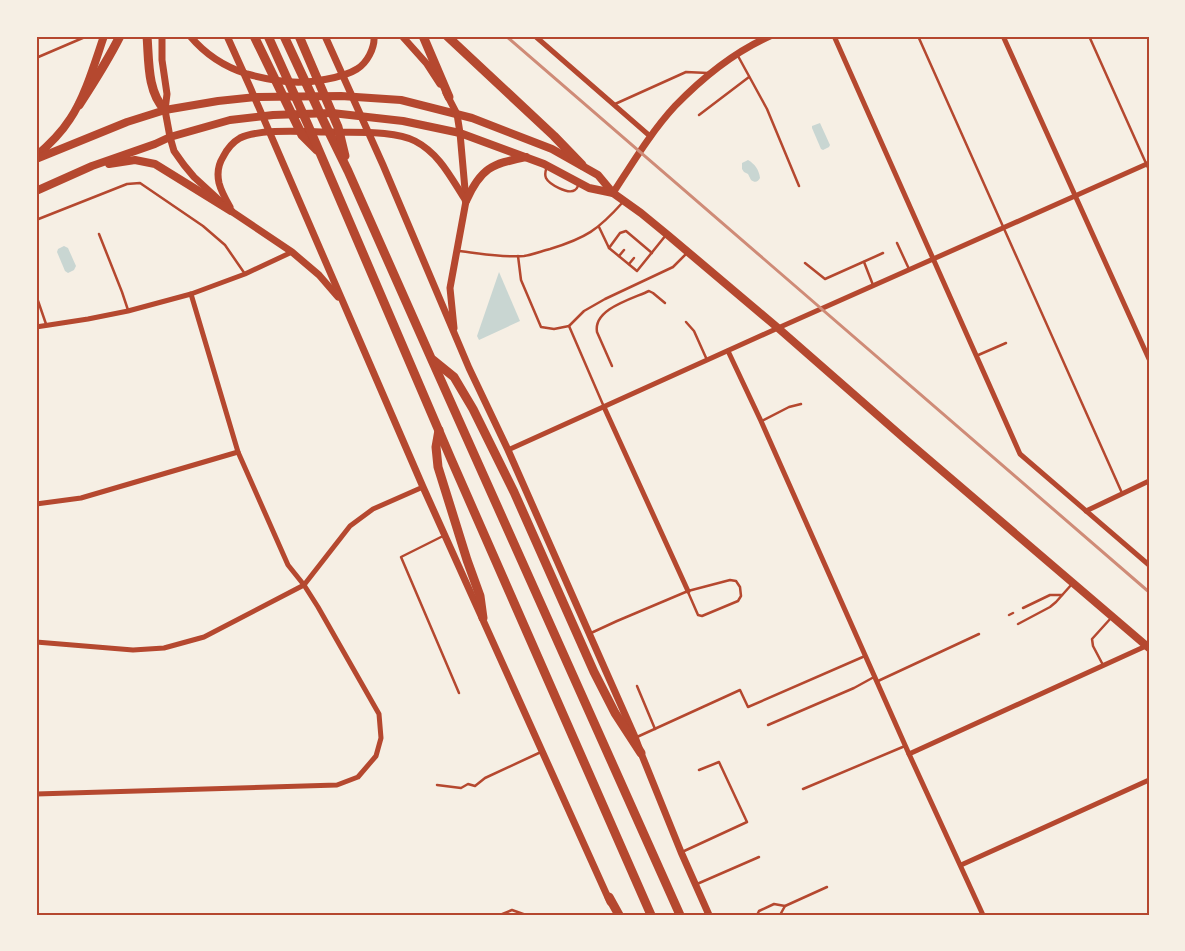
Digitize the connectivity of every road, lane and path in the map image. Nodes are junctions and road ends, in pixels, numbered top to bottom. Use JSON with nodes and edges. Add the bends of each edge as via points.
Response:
{"nodes":[{"id":1,"x":95,"y":36,"type":"edge"},
{"id":2,"x":104,"y":36,"type":"edge"},
{"id":3,"x":120,"y":36,"type":"edge"},
{"id":4,"x":147,"y":36,"type":"edge"},
{"id":5,"x":162,"y":36,"type":"edge"},
{"id":6,"x":190,"y":36,"type":"edge"},
{"id":7,"x":226,"y":36,"type":"edge"},
{"id":8,"x":254,"y":36,"type":"edge"},
{"id":9,"x":268,"y":36,"type":"edge"},
{"id":10,"x":284,"y":36,"type":"edge"},
{"id":11,"x":299,"y":36,"type":"edge"},
{"id":12,"x":325,"y":36,"type":"edge"},
{"id":13,"x":374,"y":36,"type":"edge"},
{"id":14,"x":402,"y":36,"type":"edge"},
{"id":15,"x":423,"y":36,"type":"edge"},
{"id":16,"x":447,"y":36,"type":"edge"},
{"id":17,"x":535,"y":36,"type":"edge"},
{"id":18,"x":770,"y":36,"type":"edge"},
{"id":19,"x":834,"y":36,"type":"edge"},
{"id":20,"x":918,"y":36,"type":"edge"},
{"id":21,"x":1003,"y":36,"type":"edge"},
{"id":22,"x":1089,"y":36,"type":"edge"},
{"id":23,"x":737,"y":54,"type":"junction"},
{"id":24,"x":36,"y":58,"type":"edge"},
{"id":25,"x":712,"y":73,"type":"junction"},
{"id":26,"x":750,"y":77,"type":"junction"},
{"id":27,"x":449,"y":97,"type":"junction"},
{"id":28,"x":79,"y":104,"type":"junction"},
{"id":29,"x":614,"y":105,"type":"junction"},
{"id":30,"x":165,"y":110,"type":"junction"},
{"id":31,"x":457,"y":114,"type":"junction"},
{"id":32,"x":699,"y":115,"type":"dead end"},
{"id":33,"x":460,"y":133,"type":"junction"},
{"id":34,"x":170,"y":137,"type":"junction"},
{"id":35,"x":651,"y":137,"type":"junction"},
{"id":36,"x":321,"y":154,"type":"junction"},
{"id":37,"x":526,"y":156,"type":"junction"},
{"id":38,"x":36,"y":158,"type":"edge"},
{"id":39,"x":1147,"y":164,"type":"edge"},
{"id":40,"x":582,"y":165,"type":"junction"},
{"id":41,"x":92,"y":166,"type":"junction"},
{"id":42,"x":547,"y":166,"type":"junction"},
{"id":43,"x":348,"y":170,"type":"junction"},
{"id":44,"x":1149,"y":170,"type":"edge"},
{"id":45,"x":580,"y":182,"type":"junction"},
{"id":46,"x":799,"y":186,"type":"dead end"},
{"id":47,"x":36,"y":191,"type":"edge"},
{"id":48,"x":613,"y":193,"type":"junction"},
{"id":49,"x":1074,"y":196,"type":"junction"},
{"id":50,"x":624,"y":201,"type":"junction"},
{"id":51,"x":466,"y":202,"type":"junction"},
{"id":52,"x":231,"y":211,"type":"junction"},
{"id":53,"x":36,"y":220,"type":"edge"},
{"id":54,"x":599,"y":227,"type":"junction"},
{"id":55,"x":1003,"y":228,"type":"junction"},
{"id":56,"x":99,"y":234,"type":"dead end"},
{"id":57,"x":667,"y":234,"type":"junction"},
{"id":58,"x":897,"y":243,"type":"dead end"},
{"id":59,"x":608,"y":248,"type":"junction"},
{"id":60,"x":624,"y":250,"type":"dead end"},
{"id":61,"x":457,"y":251,"type":"junction"},
{"id":62,"x":292,"y":252,"type":"junction"},
{"id":63,"x":652,"y":252,"type":"junction"},
{"id":64,"x":688,"y":252,"type":"junction"},
{"id":65,"x":883,"y":253,"type":"dead end"},
{"id":66,"x":518,"y":256,"type":"junction"},
{"id":67,"x":619,"y":256,"type":"junction"},
{"id":68,"x":634,"y":258,"type":"dead end"},
{"id":69,"x":933,"y":259,"type":"junction"},
{"id":70,"x":864,"y":262,"type":"junction"},
{"id":71,"x":805,"y":263,"type":"dead end"},
{"id":72,"x":629,"y":264,"type":"junction"},
{"id":73,"x":909,"y":270,"type":"junction"},
{"id":74,"x":245,"y":274,"type":"junction"},
{"id":75,"x":873,"y":285,"type":"junction"},
{"id":76,"x":191,"y":294,"type":"junction"},
{"id":77,"x":36,"y":295,"type":"edge"},
{"id":78,"x":343,"y":303,"type":"junction"},
{"id":79,"x":664,"y":303,"type":"dead end"},
{"id":80,"x":128,"y":311,"type":"junction"},
{"id":81,"x":686,"y":322,"type":"dead end"},
{"id":82,"x":46,"y":326,"type":"junction"},
{"id":83,"x":569,"y":326,"type":"junction"},
{"id":84,"x":36,"y":327,"type":"edge"},
{"id":85,"x":778,"y":328,"type":"junction"},
{"id":86,"x":455,"y":336,"type":"junction"},
{"id":87,"x":1006,"y":343,"type":"dead end"},
{"id":88,"x":728,"y":351,"type":"junction"},
{"id":89,"x":976,"y":356,"type":"junction"},
{"id":90,"x":430,"y":358,"type":"junction"},
{"id":91,"x":1149,"y":359,"type":"edge"},
{"id":92,"x":707,"y":360,"type":"junction"},
{"id":93,"x":612,"y":366,"type":"dead end"},
{"id":94,"x":801,"y":404,"type":"dead end"},
{"id":95,"x":604,"y":406,"type":"junction"},
{"id":96,"x":760,"y":421,"type":"junction"},
{"id":97,"x":440,"y":430,"type":"junction"},
{"id":98,"x":508,"y":450,"type":"junction"},
{"id":99,"x":238,"y":452,"type":"junction"},
{"id":100,"x":1149,"y":481,"type":"edge"},
{"id":101,"x":423,"y":487,"type":"junction"},
{"id":102,"x":1122,"y":493,"type":"junction"},
{"id":103,"x":36,"y":504,"type":"edge"},
{"id":104,"x":1086,"y":510,"type":"junction"},
{"id":105,"x":444,"y":535,"type":"junction"},
{"id":106,"x":1149,"y":565,"type":"edge"},
{"id":107,"x":1073,"y":583,"type":"junction"},
{"id":108,"x":304,"y":585,"type":"junction"},
{"id":109,"x":688,"y":592,"type":"junction"},
{"id":110,"x":1062,"y":595,"type":"junction"},
{"id":111,"x":1023,"y":608,"type":"dead end"},
{"id":112,"x":1013,"y":613,"type":"dead end"},
{"id":113,"x":1009,"y":615,"type":"dead end"},
{"id":114,"x":1112,"y":617,"type":"junction"},
{"id":115,"x":482,"y":618,"type":"junction"},
{"id":116,"x":1018,"y":624,"type":"dead end"},
{"id":117,"x":590,"y":634,"type":"junction"},
{"id":118,"x":979,"y":634,"type":"dead end"},
{"id":119,"x":36,"y":642,"type":"edge"},
{"id":120,"x":1148,"y":647,"type":"edge"},
{"id":121,"x":865,"y":656,"type":"junction"},
{"id":122,"x":1103,"y":666,"type":"junction"},
{"id":123,"x":875,"y":679,"type":"junction"},
{"id":124,"x":637,"y":686,"type":"dead end"},
{"id":125,"x":459,"y":693,"type":"dead end"},
{"id":126,"x":768,"y":725,"type":"dead end"},
{"id":127,"x":655,"y":729,"type":"junction"},
{"id":128,"x":635,"y":737,"type":"junction"},
{"id":129,"x":905,"y":746,"type":"junction"},
{"id":130,"x":543,"y":751,"type":"junction"},
{"id":131,"x":640,"y":753,"type":"junction"},
{"id":132,"x":909,"y":754,"type":"junction"},
{"id":133,"x":699,"y":770,"type":"dead end"},
{"id":134,"x":1149,"y":780,"type":"edge"},
{"id":135,"x":437,"y":785,"type":"dead end"},
{"id":136,"x":803,"y":789,"type":"dead end"},
{"id":137,"x":36,"y":794,"type":"edge"},
{"id":138,"x":681,"y":852,"type":"junction"},
{"id":139,"x":759,"y":857,"type":"dead end"},
{"id":140,"x":961,"y":865,"type":"junction"},
{"id":141,"x":696,"y":884,"type":"junction"},
{"id":142,"x":827,"y":887,"type":"dead end"},
{"id":143,"x":608,"y":897,"type":"junction"},
{"id":144,"x":785,"y":906,"type":"junction"},
{"id":145,"x":500,"y":915,"type":"edge"},
{"id":146,"x":526,"y":915,"type":"edge"},
{"id":147,"x":615,"y":915,"type":"edge"},
{"id":148,"x":619,"y":915,"type":"edge"},
{"id":149,"x":651,"y":915,"type":"edge"},
{"id":150,"x":680,"y":915,"type":"edge"},
{"id":151,"x":710,"y":915,"type":"edge"},
{"id":152,"x":757,"y":915,"type":"edge"},
{"id":153,"x":780,"y":915,"type":"edge"},
{"id":154,"x":983,"y":915,"type":"edge"}],
"edges":[{"from":1,"to":24,"type":"lane","via":[[85,37]]},
{"from":2,"to":28,"type":"main road"},
{"from":3,"to":28,"type":"highway"},
{"from":4,"to":30,"type":"highway","via":[[152,86]]},
{"from":5,"to":30,"type":"main road","via":[[167,94]]},
{"from":6,"to":13,"type":"main road","via":[[201,48],[228,66],[248,74],[294,82],[330,78],[358,69],[372,50]]},
{"from":7,"to":78,"type":"main road"},
{"from":8,"to":36,"type":"highway","via":[[302,135]]},
{"from":9,"to":36,"type":"highway"},
{"from":10,"to":43,"type":"highway"},
{"from":11,"to":43,"type":"highway","via":[[338,127]]},
{"from":12,"to":86,"type":"main road","via":[[384,165]]},
{"from":14,"to":27,"type":"main road","via":[[427,64]]},
{"from":15,"to":27,"type":"highway"},
{"from":16,"to":40,"type":"highway"},
{"from":17,"to":29,"type":"street"},
{"from":18,"to":23,"type":"main road"},
{"from":19,"to":69,"type":"street"},
{"from":20,"to":55,"type":"lane"},
{"from":21,"to":49,"type":"street"},
{"from":22,"to":39,"type":"lane"},
{"from":23,"to":25,"type":"main road"},
{"from":23,"to":26,"type":"lane"},
{"from":25,"to":29,"type":"lane","via":[[686,72]]},
{"from":25,"to":35,"type":"main road","via":[[675,107]]},
{"from":26,"to":32,"type":"lane"},
{"from":26,"to":46,"type":"lane"},
{"from":27,"to":31,"type":"main road"},
{"from":28,"to":38,"type":"main road","via":[[56,138]]},
{"from":29,"to":35,"type":"street"},
{"from":30,"to":31,"type":"main road","via":[[257,97],[341,96],[401,100]]},
{"from":30,"to":34,"type":"main road"},
{"from":30,"to":38,"type":"main road"},
{"from":31,"to":33,"type":"main road"},
{"from":31,"to":40,"type":"main road","via":[[552,149]]},
{"from":33,"to":34,"type":"main road","via":[[403,121],[332,113],[230,120]]},
{"from":33,"to":37,"type":"main road"},
{"from":33,"to":51,"type":"main road"},
{"from":34,"to":41,"type":"main road"},
{"from":34,"to":52,"type":"main road","via":[[174,151],[184,165]]},
{"from":35,"to":48,"type":"main road"},
{"from":36,"to":97,"type":"highway"},
{"from":37,"to":42,"type":"main road"},
{"from":37,"to":51,"type":"main road","via":[[489,168],[472,187]]},
{"from":39,"to":44,"type":"lane"},
{"from":39,"to":49,"type":"street"},
{"from":40,"to":48,"type":"main road","via":[[598,175]]},
{"from":41,"to":47,"type":"main road"},
{"from":41,"to":52,"type":"main road","via":[[135,160],[155,164]]},
{"from":42,"to":45,"type":"main road"},
{"from":42,"to":45,"type":"lane","via":[[545,177],[564,191],[575,190]]},
{"from":43,"to":90,"type":"highway"},
{"from":45,"to":48,"type":"main road","via":[[589,188]]},
{"from":48,"to":50,"type":"main road"},
{"from":49,"to":55,"type":"street"},
{"from":49,"to":91,"type":"street"},
{"from":50,"to":54,"type":"lane"},
{"from":50,"to":57,"type":"main road"},
{"from":51,"to":52,"type":"main road","via":[[436,156],[413,140],[384,134],[281,131],[249,134],[239,138],[225,153],[218,173]]},
{"from":51,"to":61,"type":"main road"},
{"from":52,"to":62,"type":"main road"},
{"from":53,"to":74,"type":"lane","via":[[127,184],[140,183],[225,244]]},
{"from":54,"to":59,"type":"lane"},
{"from":54,"to":66,"type":"lane","via":[[572,242]]},
{"from":55,"to":69,"type":"street"},
{"from":55,"to":102,"type":"lane"},
{"from":56,"to":80,"type":"lane"},
{"from":57,"to":63,"type":"lane"},
{"from":57,"to":64,"type":"main road"},
{"from":58,"to":73,"type":"lane"},
{"from":59,"to":63,"type":"lane","via":[[620,233],[626,232]]},
{"from":59,"to":67,"type":"lane"},
{"from":60,"to":67,"type":"lane"},
{"from":61,"to":66,"type":"lane"},
{"from":61,"to":86,"type":"main road","via":[[450,288]]},
{"from":62,"to":74,"type":"street"},
{"from":62,"to":78,"type":"main road","via":[[319,275]]},
{"from":63,"to":72,"type":"lane","via":[[637,271]]},
{"from":64,"to":83,"type":"lane","via":[[673,267],[605,299],[584,311]]},
{"from":64,"to":85,"type":"main road"},
{"from":65,"to":70,"type":"lane"},
{"from":66,"to":83,"type":"lane","via":[[521,280],[541,327]]},
{"from":67,"to":72,"type":"lane"},
{"from":68,"to":72,"type":"lane"},
{"from":69,"to":73,"type":"street"},
{"from":69,"to":89,"type":"street"},
{"from":70,"to":71,"type":"lane","via":[[825,279]]},
{"from":70,"to":75,"type":"lane"},
{"from":73,"to":75,"type":"street"},
{"from":74,"to":76,"type":"street"},
{"from":75,"to":85,"type":"street"},
{"from":76,"to":80,"type":"street"},
{"from":76,"to":99,"type":"street"},
{"from":77,"to":82,"type":"lane"},
{"from":78,"to":101,"type":"main road"},
{"from":79,"to":93,"type":"lane","via":[[649,292],[609,309],[598,320],[597,332]]},
{"from":80,"to":82,"type":"street"},
{"from":81,"to":92,"type":"lane","via":[[694,331]]},
{"from":82,"to":84,"type":"street"},
{"from":83,"to":95,"type":"lane"},
{"from":85,"to":88,"type":"street"},
{"from":85,"to":107,"type":"main road"},
{"from":86,"to":98,"type":"main road"},
{"from":87,"to":89,"type":"lane"},
{"from":88,"to":92,"type":"street"},
{"from":88,"to":96,"type":"street"},
{"from":89,"to":104,"type":"street","via":[[1020,454]]},
{"from":90,"to":131,"type":"highway","via":[[454,377],[473,409],[514,492],[594,672]]},
{"from":90,"to":150,"type":"highway"},
{"from":92,"to":95,"type":"street"},
{"from":94,"to":96,"type":"lane"},
{"from":95,"to":98,"type":"street"},
{"from":95,"to":109,"type":"street"},
{"from":96,"to":121,"type":"street"},
{"from":97,"to":115,"type":"highway","via":[[436,447],[438,467],[480,596]]},
{"from":97,"to":149,"type":"highway"},
{"from":98,"to":117,"type":"main road"},
{"from":99,"to":103,"type":"street","via":[[81,498]]},
{"from":99,"to":108,"type":"street","via":[[288,565]]},
{"from":100,"to":102,"type":"street"},
{"from":101,"to":105,"type":"main road"},
{"from":101,"to":108,"type":"street","via":[[373,509],[350,526]]},
{"from":102,"to":104,"type":"street"},
{"from":104,"to":106,"type":"street"},
{"from":105,"to":115,"type":"main road"},
{"from":105,"to":125,"type":"lane","via":[[400,557]]},
{"from":107,"to":110,"type":"lane"},
{"from":107,"to":114,"type":"main road"},
{"from":108,"to":119,"type":"street","via":[[204,637],[164,648],[133,650]]},
{"from":108,"to":137,"type":"street","via":[[379,714],[381,738],[376,756],[358,777],[337,785]]},
{"from":109,"to":109,"type":"lane","via":[[698,615],[702,616],[738,601],[741,596],[736,581],[730,580]]},
{"from":109,"to":117,"type":"lane"},
{"from":110,"to":111,"type":"lane","via":[[1050,594]]},
{"from":110,"to":116,"type":"lane","via":[[1050,607]]},
{"from":112,"to":113,"type":"lane"},
{"from":114,"to":120,"type":"main road"},
{"from":114,"to":122,"type":"lane","via":[[1092,639]]},
{"from":115,"to":130,"type":"main road"},
{"from":117,"to":128,"type":"main road"},
{"from":118,"to":123,"type":"lane"},
{"from":120,"to":122,"type":"street"},
{"from":121,"to":123,"type":"street"},
{"from":121,"to":127,"type":"lane","via":[[748,707],[740,690]]},
{"from":122,"to":132,"type":"street"},
{"from":123,"to":126,"type":"lane"},
{"from":123,"to":129,"type":"street"},
{"from":124,"to":127,"type":"lane"},
{"from":127,"to":128,"type":"lane"},
{"from":128,"to":131,"type":"main road"},
{"from":129,"to":132,"type":"street"},
{"from":129,"to":136,"type":"lane"},
{"from":130,"to":135,"type":"lane","via":[[485,778],[475,786]]},
{"from":130,"to":143,"type":"main road"},
{"from":131,"to":138,"type":"main road"},
{"from":132,"to":140,"type":"street"},
{"from":133,"to":138,"type":"lane","via":[[719,762],[747,822]]},
{"from":134,"to":140,"type":"street"},
{"from":138,"to":141,"type":"main road"},
{"from":139,"to":141,"type":"lane"},
{"from":140,"to":154,"type":"street"},
{"from":141,"to":151,"type":"main road"},
{"from":142,"to":144,"type":"lane"},
{"from":143,"to":147,"type":"main road"},
{"from":143,"to":148,"type":"highway"},
{"from":144,"to":152,"type":"lane","via":[[774,904],[758,911]]},
{"from":144,"to":153,"type":"lane"},
{"from":145,"to":146,"type":"lane","via":[[512,910]]}]}
